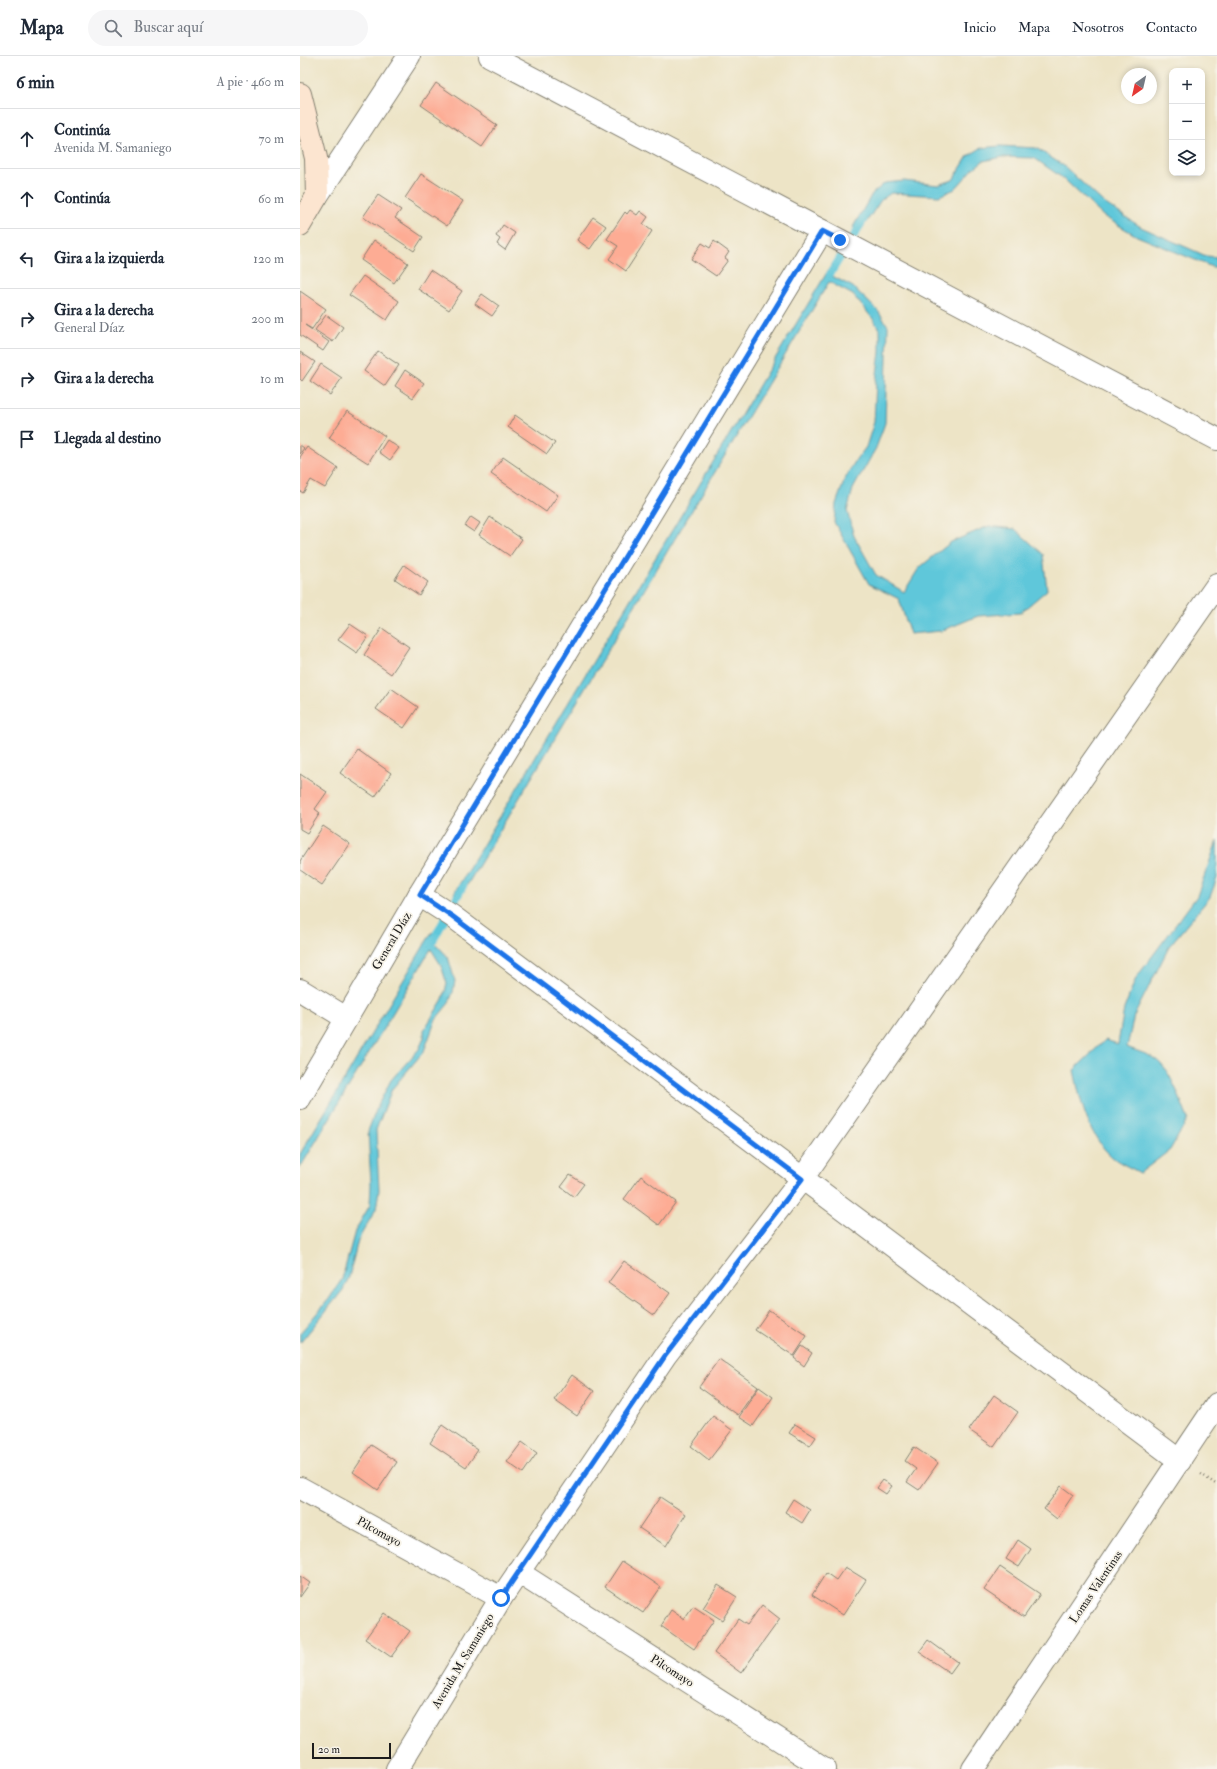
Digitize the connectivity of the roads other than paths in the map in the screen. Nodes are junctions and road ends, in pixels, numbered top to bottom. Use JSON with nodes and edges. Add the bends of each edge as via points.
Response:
{"nodes":[{"id":1,"x":409,"y":56,"type":"edge"},
{"id":2,"x":490,"y":56,"type":"edge"},
{"id":3,"x":300,"y":94,"type":"edge"},
{"id":4,"x":318,"y":196,"type":"junction"},
{"id":5,"x":300,"y":225,"type":"edge"},
{"id":6,"x":839,"y":240,"type":"junction"},
{"id":7,"x":1217,"y":439,"type":"edge"},
{"id":8,"x":1217,"y":585,"type":"edge"},
{"id":9,"x":420,"y":895,"type":"junction"},
{"id":10,"x":300,"y":990,"type":"edge"},
{"id":11,"x":346,"y":1018,"type":"junction"},
{"id":12,"x":300,"y":1098,"type":"edge"},
{"id":13,"x":802,"y":1179,"type":"junction"},
{"id":14,"x":1217,"y":1404,"type":"edge"},
{"id":15,"x":1180,"y":1461,"type":"junction"},
{"id":16,"x":300,"y":1488,"type":"edge"},
{"id":17,"x":518,"y":1572,"type":"junction"},
{"id":18,"x":501,"y":1598,"type":"junction"},
{"id":19,"x":397,"y":1769,"type":"edge"},
{"id":20,"x":825,"y":1769,"type":"edge"},
{"id":21,"x":973,"y":1769,"type":"edge"}],
"edges":[{"from":1,"to":4,"type":"street"},
{"from":2,"to":6,"type":"street"},
{"from":3,"to":4,"type":"street","via":[[316,158]]},
{"from":4,"to":5,"type":"street"},
{"from":6,"to":7,"type":"street"},
{"from":6,"to":9,"type":"street","name":"General Díaz"},
{"from":8,"to":13,"type":"street","name":"Avenida M. Samaniego"},
{"from":9,"to":11,"type":"street","name":"General Díaz"},
{"from":9,"to":13,"type":"street"},
{"from":10,"to":11,"type":"street"},
{"from":11,"to":12,"type":"street","name":"General Díaz"},
{"from":13,"to":15,"type":"street"},
{"from":13,"to":17,"type":"street","name":"Avenida M. Samaniego","via":[[665,1356]]},
{"from":14,"to":15,"type":"street","name":"Lomas Valentinas"},
{"from":15,"to":21,"type":"street","name":"Lomas Valentinas"},
{"from":16,"to":18,"type":"street","name":"Pilcomayo"},
{"from":17,"to":18,"type":"street","name":"Avenida M. Samaniego"},
{"from":17,"to":20,"type":"street","name":"Pilcomayo"},
{"from":18,"to":19,"type":"street","name":"Avenida M. Samaniego"}]}
